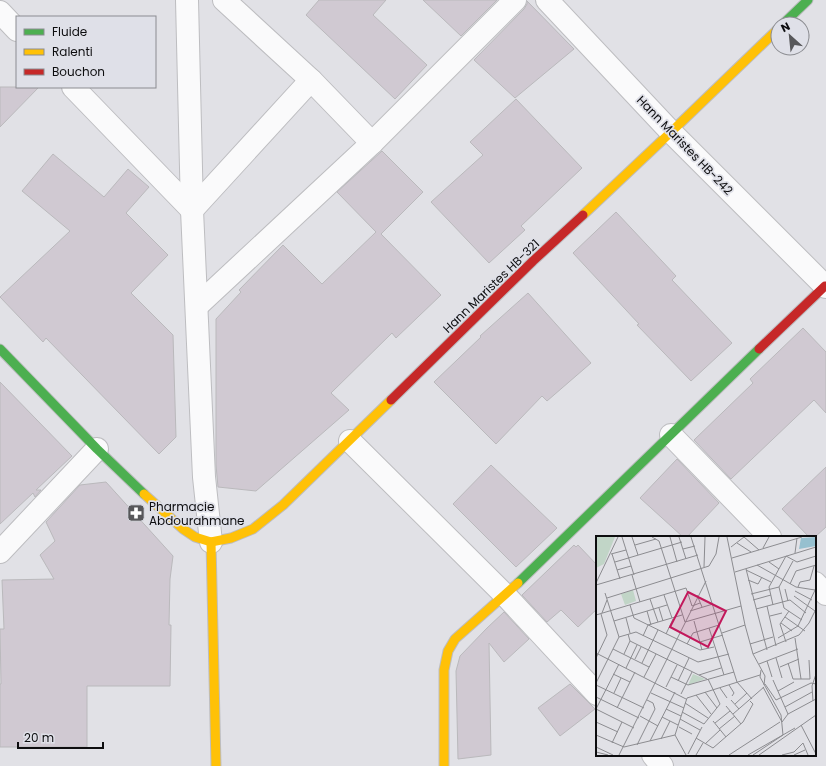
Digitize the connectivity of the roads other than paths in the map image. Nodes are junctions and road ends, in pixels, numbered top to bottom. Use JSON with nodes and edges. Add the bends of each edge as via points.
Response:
{"nodes":[{"id":1,"x":187,"y":0,"type":"edge"},
{"id":2,"x":224,"y":0,"type":"edge"},
{"id":3,"x":515,"y":0,"type":"edge"},
{"id":4,"x":547,"y":0,"type":"edge"},
{"id":5,"x":808,"y":0,"type":"edge"},
{"id":6,"x":0,"y":12,"type":"edge"},
{"id":7,"x":791,"y":16,"type":"edge"},
{"id":8,"x":16,"y":29,"type":"edge"},
{"id":9,"x":770,"y":37,"type":"edge"},
{"id":10,"x":311,"y":80,"type":"junction"},
{"id":11,"x":74,"y":88,"type":"edge"},
{"id":12,"x":672,"y":132,"type":"junction"},
{"id":13,"x":372,"y":143,"type":"junction"},
{"id":14,"x":192,"y":210,"type":"junction"},
{"id":15,"x":826,"y":287,"type":"edge"},
{"id":16,"x":197,"y":306,"type":"junction"},
{"id":17,"x":0,"y":348,"type":"edge"},
{"id":18,"x":671,"y":435,"type":"junction"},
{"id":19,"x":350,"y":441,"type":"junction"},
{"id":20,"x":97,"y":450,"type":"junction"},
{"id":21,"x":769,"y":536,"type":"edge"},
{"id":22,"x":211,"y":542,"type":"junction"},
{"id":23,"x":0,"y":552,"type":"edge"},
{"id":24,"x":505,"y":595,"type":"junction"},
{"id":25,"x":596,"y":693,"type":"edge"},
{"id":26,"x":654,"y":756,"type":"edge"},
{"id":27,"x":216,"y":766,"type":"edge"},
{"id":28,"x":444,"y":766,"type":"edge"},
{"id":29,"x":662,"y":766,"type":"edge"}],
"edges":[{"from":1,"to":14,"type":"street"},
{"from":2,"to":10,"type":"street"},
{"from":3,"to":13,"type":"street"},
{"from":4,"to":12,"type":"street","name":"Hann Maristes HB-242"},
{"from":5,"to":7,"type":"street"},
{"from":6,"to":8,"type":"street"},
{"from":9,"to":12,"type":"street","name":"Hann Maristes HB-321"},
{"from":10,"to":13,"type":"street"},
{"from":10,"to":14,"type":"street"},
{"from":11,"to":14,"type":"street"},
{"from":12,"to":15,"type":"street","name":"Hann Maristes HB-242"},
{"from":12,"to":19,"type":"street","name":"Hann Maristes HB-321","via":[[533,261]]},
{"from":13,"to":16,"type":"street"},
{"from":14,"to":16,"type":"street"},
{"from":15,"to":18,"type":"street"},
{"from":16,"to":22,"type":"street","via":[[204,476]]},
{"from":17,"to":20,"type":"street"},
{"from":18,"to":21,"type":"street"},
{"from":18,"to":24,"type":"street"},
{"from":19,"to":22,"type":"street","name":"Hann Maristes HB-321","via":[[283,505],[253,529],[231,538]]},
{"from":19,"to":24,"type":"street"},
{"from":20,"to":22,"type":"street","via":[[183,528],[195,537]]},
{"from":20,"to":23,"type":"street"},
{"from":22,"to":27,"type":"street"},
{"from":24,"to":25,"type":"street"},
{"from":24,"to":28,"type":"street","via":[[455,640],[448,651],[444,670]]},
{"from":26,"to":29,"type":"street"}]}
